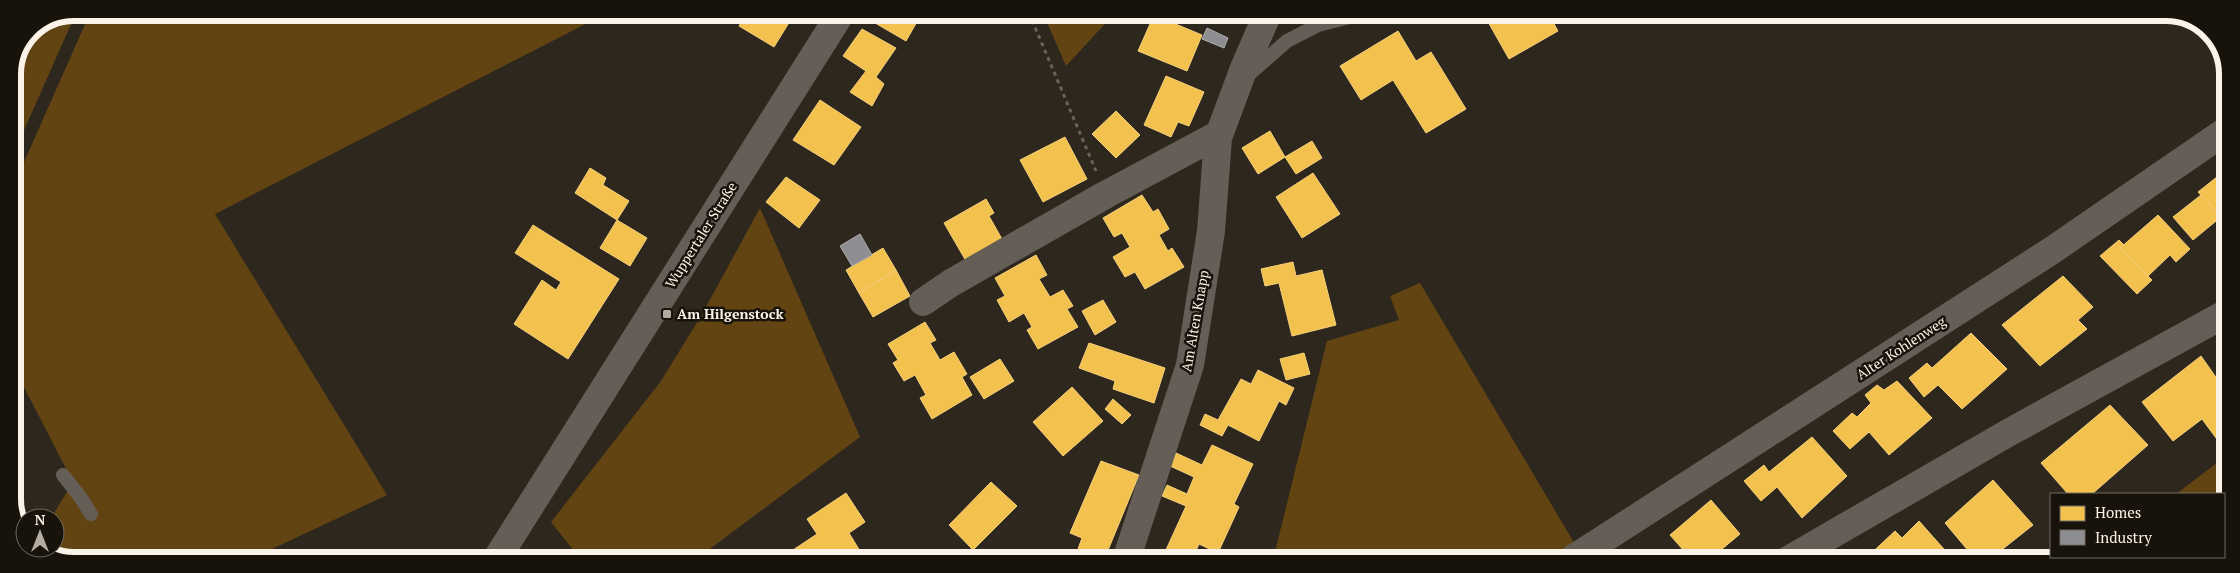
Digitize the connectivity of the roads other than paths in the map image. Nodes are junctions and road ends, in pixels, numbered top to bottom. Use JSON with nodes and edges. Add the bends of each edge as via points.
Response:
{"nodes":[{"id":1,"x":836,"y":21,"type":"edge"},
{"id":2,"x":1265,"y":21,"type":"edge"},
{"id":3,"x":1334,"y":21,"type":"edge"},
{"id":4,"x":1238,"y":85,"type":"junction"},
{"id":5,"x":1219,"y":134,"type":"junction"},
{"id":6,"x":2219,"y":136,"type":"edge"},
{"id":7,"x":923,"y":302,"type":"dead end"},
{"id":8,"x":2219,"y":318,"type":"edge"},
{"id":9,"x":63,"y":476,"type":"dead end"},
{"id":10,"x":90,"y":514,"type":"dead end"},
{"id":11,"x":501,"y":552,"type":"edge"},
{"id":12,"x":1129,"y":552,"type":"edge"},
{"id":13,"x":1582,"y":552,"type":"edge"},
{"id":14,"x":1802,"y":552,"type":"edge"}],
"edges":[{"from":1,"to":11,"type":"street","name":"Wuppertaler Straße"},
{"from":2,"to":4,"type":"street","name":"Am Alten Knapp"},
{"from":3,"to":4,"type":"lane","via":[[1318,25],[1287,42]]},
{"from":4,"to":5,"type":"street","name":"Am Alten Knapp"},
{"from":5,"to":7,"type":"street","via":[[951,282]]},
{"from":5,"to":12,"type":"street","name":"Am Alten Knapp","via":[[1211,231],[1190,365]]},
{"from":6,"to":13,"type":"street","name":"Alter Kohlenweg","via":[[2051,251]]},
{"from":8,"to":14,"type":"street","via":[[2008,433]]},
{"from":9,"to":10,"type":"lane"}]}
